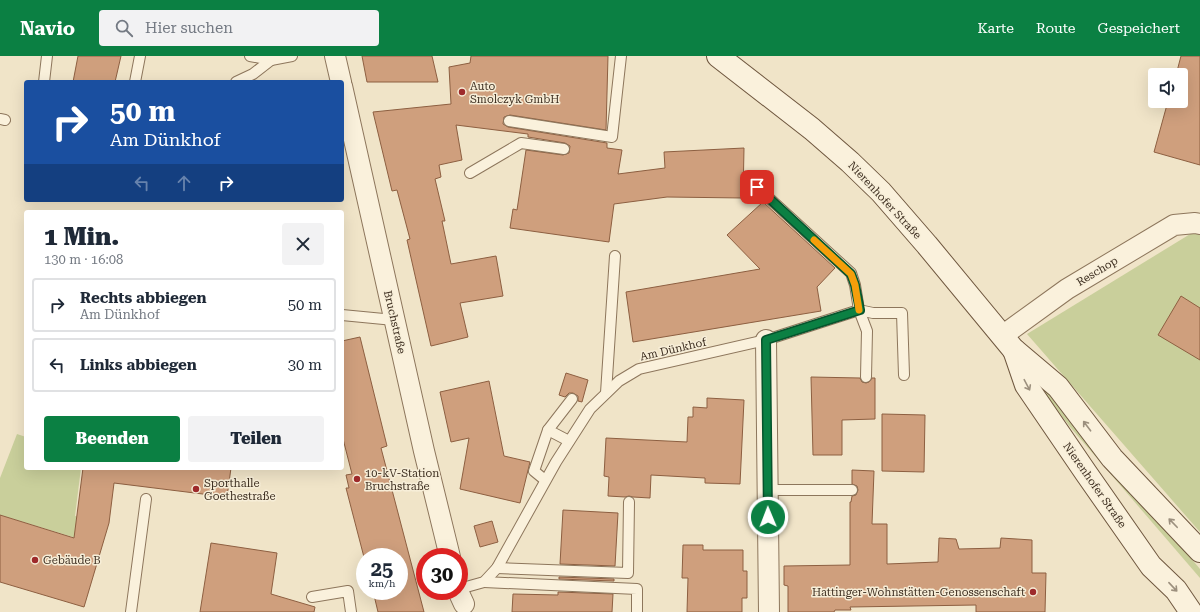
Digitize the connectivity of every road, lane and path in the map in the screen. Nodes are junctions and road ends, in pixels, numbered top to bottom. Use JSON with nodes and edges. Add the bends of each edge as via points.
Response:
{"nodes":[{"id":1,"x":47,"y":56,"type":"edge"},
{"id":2,"x":140,"y":56,"type":"edge"},
{"id":3,"x":250,"y":56,"type":"edge"},
{"id":4,"x":292,"y":56,"type":"edge"},
{"id":5,"x":335,"y":56,"type":"edge"},
{"id":6,"x":621,"y":56,"type":"edge"},
{"id":7,"x":718,"y":56,"type":"edge"},
{"id":8,"x":271,"y":60,"type":"junction"},
{"id":9,"x":44,"y":80,"type":"edge"},
{"id":10,"x":135,"y":80,"type":"edge"},
{"id":11,"x":240,"y":80,"type":"edge"},
{"id":12,"x":341,"y":80,"type":"edge"},
{"id":13,"x":344,"y":95,"type":"edge"},
{"id":14,"x":509,"y":122,"type":"dead end"},
{"id":15,"x":564,"y":149,"type":"dead end"},
{"id":16,"x":470,"y":173,"type":"dead end"},
{"id":17,"x":757,"y":187,"type":"dead end"},
{"id":18,"x":1198,"y":222,"type":"edge"},
{"id":19,"x":615,"y":256,"type":"dead end"},
{"id":20,"x":860,"y":310,"type":"junction"},
{"id":21,"x":344,"y":315,"type":"edge"},
{"id":22,"x":394,"y":320,"type":"junction"},
{"id":23,"x":766,"y":340,"type":"junction"},
{"id":24,"x":1008,"y":342,"type":"junction"},
{"id":25,"x":904,"y":375,"type":"dead end"},
{"id":26,"x":866,"y":377,"type":"dead end"},
{"id":27,"x":606,"y":393,"type":"junction"},
{"id":28,"x":572,"y":399,"type":"dead end"},
{"id":29,"x":548,"y":430,"type":"junction"},
{"id":30,"x":569,"y":441,"type":"junction"},
{"id":31,"x":545,"y":480,"type":"junction"},
{"id":32,"x":768,"y":490,"type":"junction"},
{"id":33,"x":852,"y":490,"type":"dead end"},
{"id":34,"x":146,"y":499,"type":"dead end"},
{"id":35,"x":629,"y":502,"type":"dead end"},
{"id":36,"x":448,"y":548,"type":"edge"},
{"id":37,"x":1200,"y":551,"type":"edge"},
{"id":38,"x":497,"y":568,"type":"junction"},
{"id":39,"x":484,"y":582,"type":"junction"},
{"id":40,"x":468,"y":591,"type":"edge"},
{"id":41,"x":312,"y":597,"type":"dead end"},
{"id":42,"x":131,"y":612,"type":"edge"},
{"id":43,"x":351,"y":612,"type":"edge"},
{"id":44,"x":637,"y":612,"type":"edge"},
{"id":45,"x":768,"y":612,"type":"edge"},
{"id":46,"x":1191,"y":612,"type":"edge"}],
"edges":[{"from":1,"to":9,"type":"lane"},
{"from":2,"to":10,"type":"lane"},
{"from":3,"to":8,"type":"lane"},
{"from":4,"to":8,"type":"lane"},
{"from":5,"to":12,"type":"street"},
{"from":6,"to":14,"type":"lane","via":[[612,137]]},
{"from":7,"to":24,"type":"main road","name":"Nierenhofer Straße","via":[[812,129],[865,177],[927,245]]},
{"from":8,"to":11,"type":"lane"},
{"from":13,"to":22,"type":"street","name":"Bruchstraße"},
{"from":15,"to":16,"type":"lane","via":[[521,143]]},
{"from":17,"to":20,"type":"lane","via":[[851,274]]},
{"from":18,"to":24,"type":"street","name":"Reschop","via":[[1174,225],[1067,289]]},
{"from":19,"to":27,"type":"lane"},
{"from":20,"to":23,"type":"lane","name":"Am Dünkhof"},
{"from":20,"to":25,"type":"lane","name":"Am Dünkhof","via":[[873,313],[902,313]]},
{"from":20,"to":26,"type":"lane","via":[[867,331]]},
{"from":21,"to":22,"type":"lane"},
{"from":22,"to":36,"type":"street","name":"Bruchstraße"},
{"from":23,"to":27,"type":"lane","name":"Am Dünkhof","via":[[639,369],[619,381]]},
{"from":23,"to":32,"type":"street"},
{"from":37,"to":24,"type":"main road","name":"Nierenhofer Straße","one_way":true,"via":[[1112,458],[1058,387]]},
{"from":24,"to":46,"type":"main road","name":"Nierenhofer Straße","one_way":true,"via":[[1026,385],[1151,566],[1176,590]]},
{"from":27,"to":30,"type":"lane","name":"Am Dünkhof","via":[[590,409]]},
{"from":28,"to":29,"type":"lane"},
{"from":29,"to":30,"type":"lane"},
{"from":29,"to":31,"type":"lane","via":[[534,471]]},
{"from":30,"to":31,"type":"lane","name":"Am Dünkhof"},
{"from":31,"to":38,"type":"lane","name":"Am Dünkhof"},
{"from":32,"to":33,"type":"lane"},
{"from":32,"to":45,"type":"street"},
{"from":34,"to":42,"type":"lane"},
{"from":35,"to":38,"type":"lane","via":[[628,573]]},
{"from":38,"to":39,"type":"lane","name":"Am Dünkhof"},
{"from":39,"to":40,"type":"lane"},
{"from":39,"to":44,"type":"lane","via":[[638,589]]},
{"from":41,"to":43,"type":"lane","via":[[348,591]]}]}
